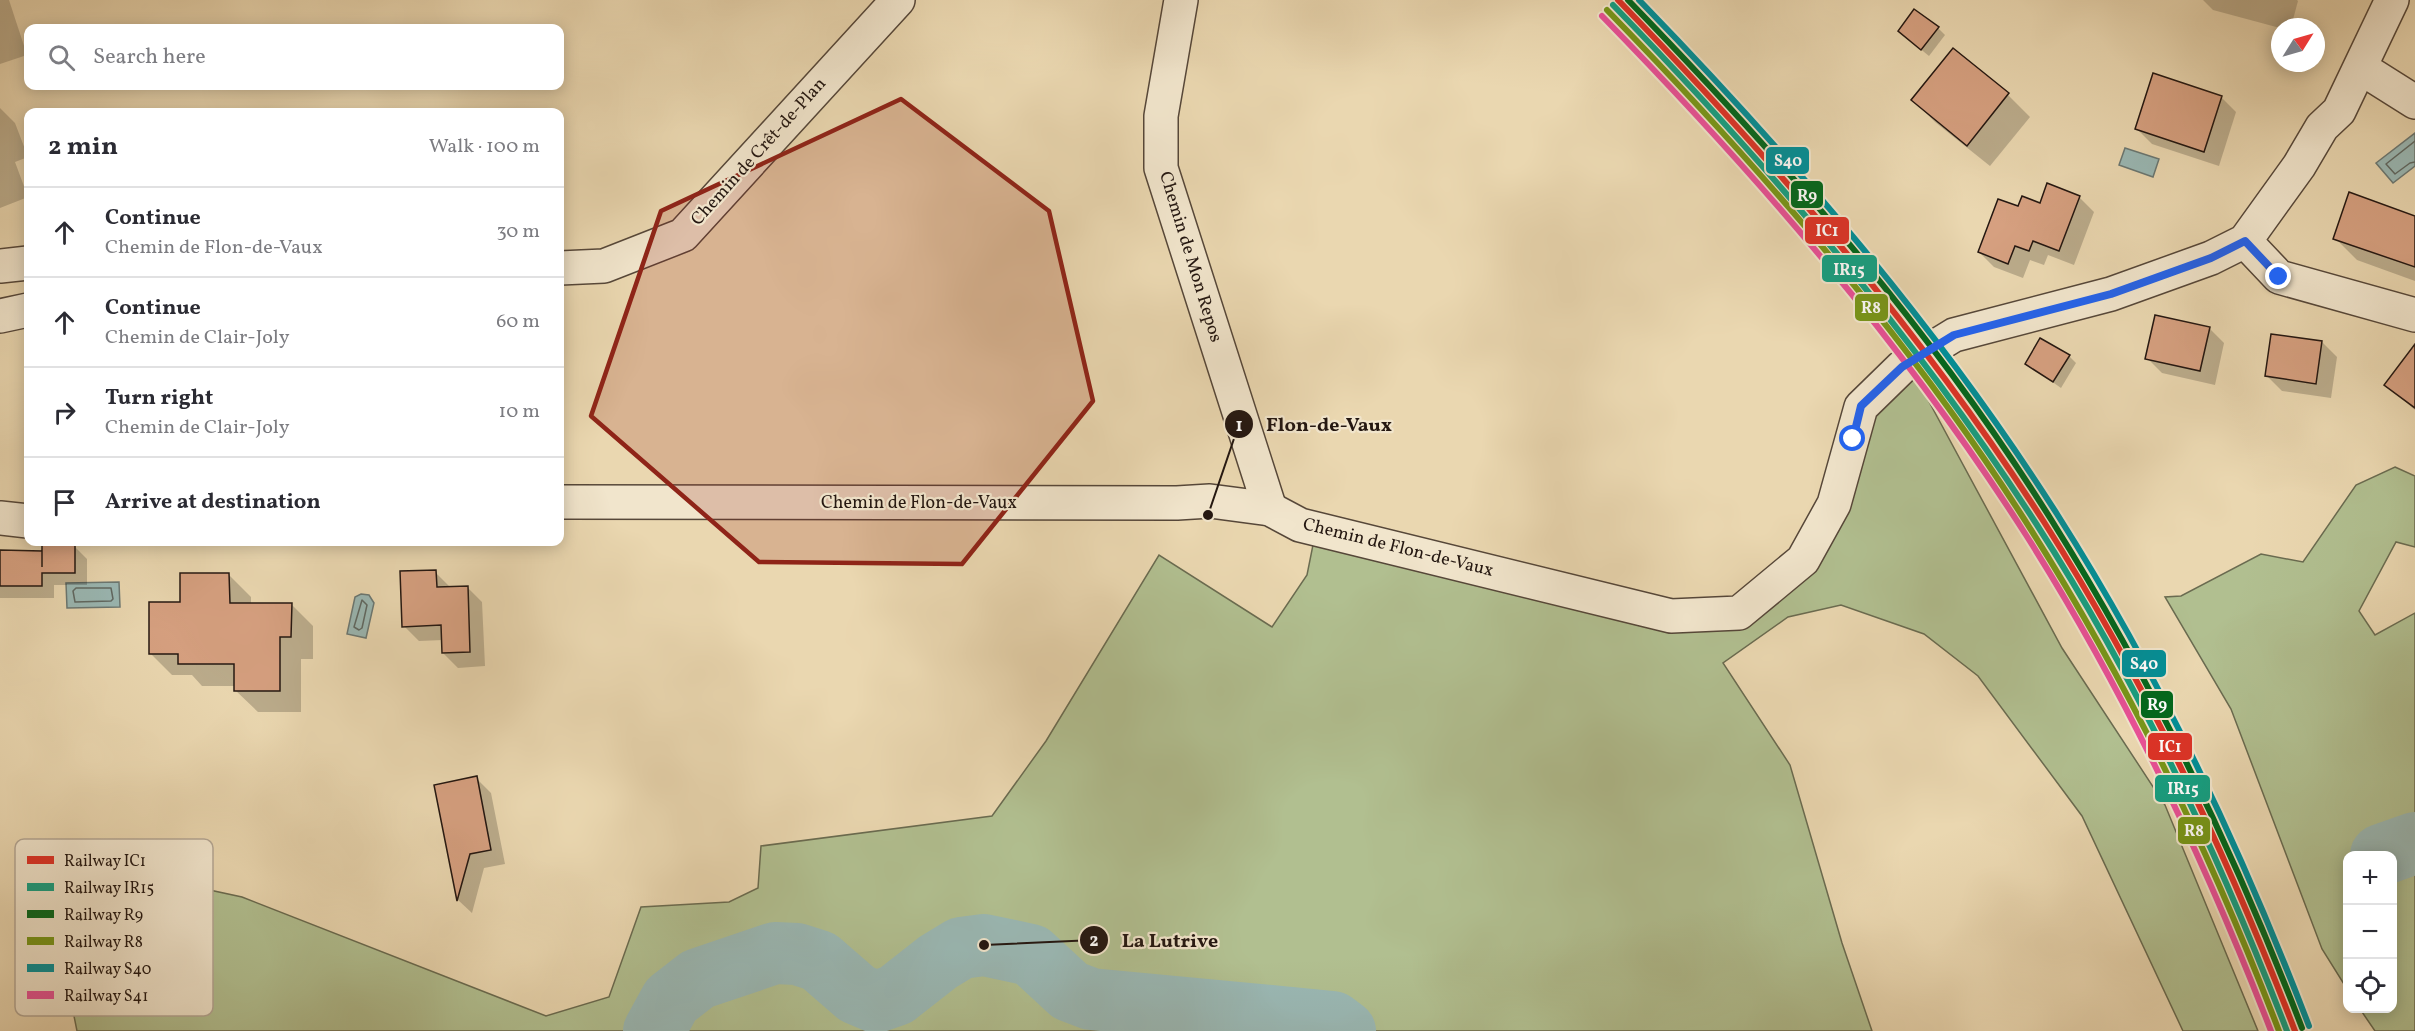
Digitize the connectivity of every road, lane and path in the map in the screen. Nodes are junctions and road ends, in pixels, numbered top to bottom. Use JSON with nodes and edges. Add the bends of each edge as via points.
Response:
{"nodes":[{"id":1,"x":898,"y":0,"type":"edge"},
{"id":2,"x":1181,"y":0,"type":"edge"},
{"id":3,"x":2392,"y":0,"type":"edge"},
{"id":4,"x":2361,"y":68,"type":"junction"},
{"id":5,"x":2415,"y":102,"type":"edge"},
{"id":6,"x":2245,"y":241,"type":"junction"},
{"id":7,"x":24,"y":263,"type":"edge"},
{"id":8,"x":0,"y":266,"type":"edge"},
{"id":9,"x":564,"y":268,"type":"edge"},
{"id":10,"x":24,"y":311,"type":"edge"},
{"id":11,"x":2415,"y":315,"type":"edge"},
{"id":12,"x":0,"y":316,"type":"edge"},
{"id":13,"x":564,"y":502,"type":"edge"},
{"id":14,"x":1270,"y":509,"type":"junction"},
{"id":15,"x":0,"y":518,"type":"edge"},
{"id":16,"x":24,"y":521,"type":"edge"}],
"edges":[{"from":1,"to":9,"type":"street","name":"Chemin de Crêt-de-Plan","via":[[683,235],[604,266]]},
{"from":2,"to":14,"type":"street","name":"Chemin de Mon Repos","via":[[1161,116],[1161,168]]},
{"from":3,"to":4,"type":"street"},
{"from":4,"to":5,"type":"street"},
{"from":4,"to":6,"type":"street","via":[[2339,111],[2322,127]]},
{"from":6,"to":11,"type":"street","via":[[2279,277]]},
{"from":6,"to":14,"type":"street","name":"Chemin de Flon-de-Vaux","via":[[2211,258],[2111,294],[1954,335],[1902,367],[1861,406],[1834,504],[1803,561],[1739,613],[1671,616],[1300,525]]},
{"from":7,"to":8,"type":"street"},
{"from":10,"to":12,"type":"street"},
{"from":13,"to":14,"type":"street","name":"Chemin de Flon-de-Vaux","via":[[1210,501]]},
{"from":15,"to":16,"type":"street"}]}
